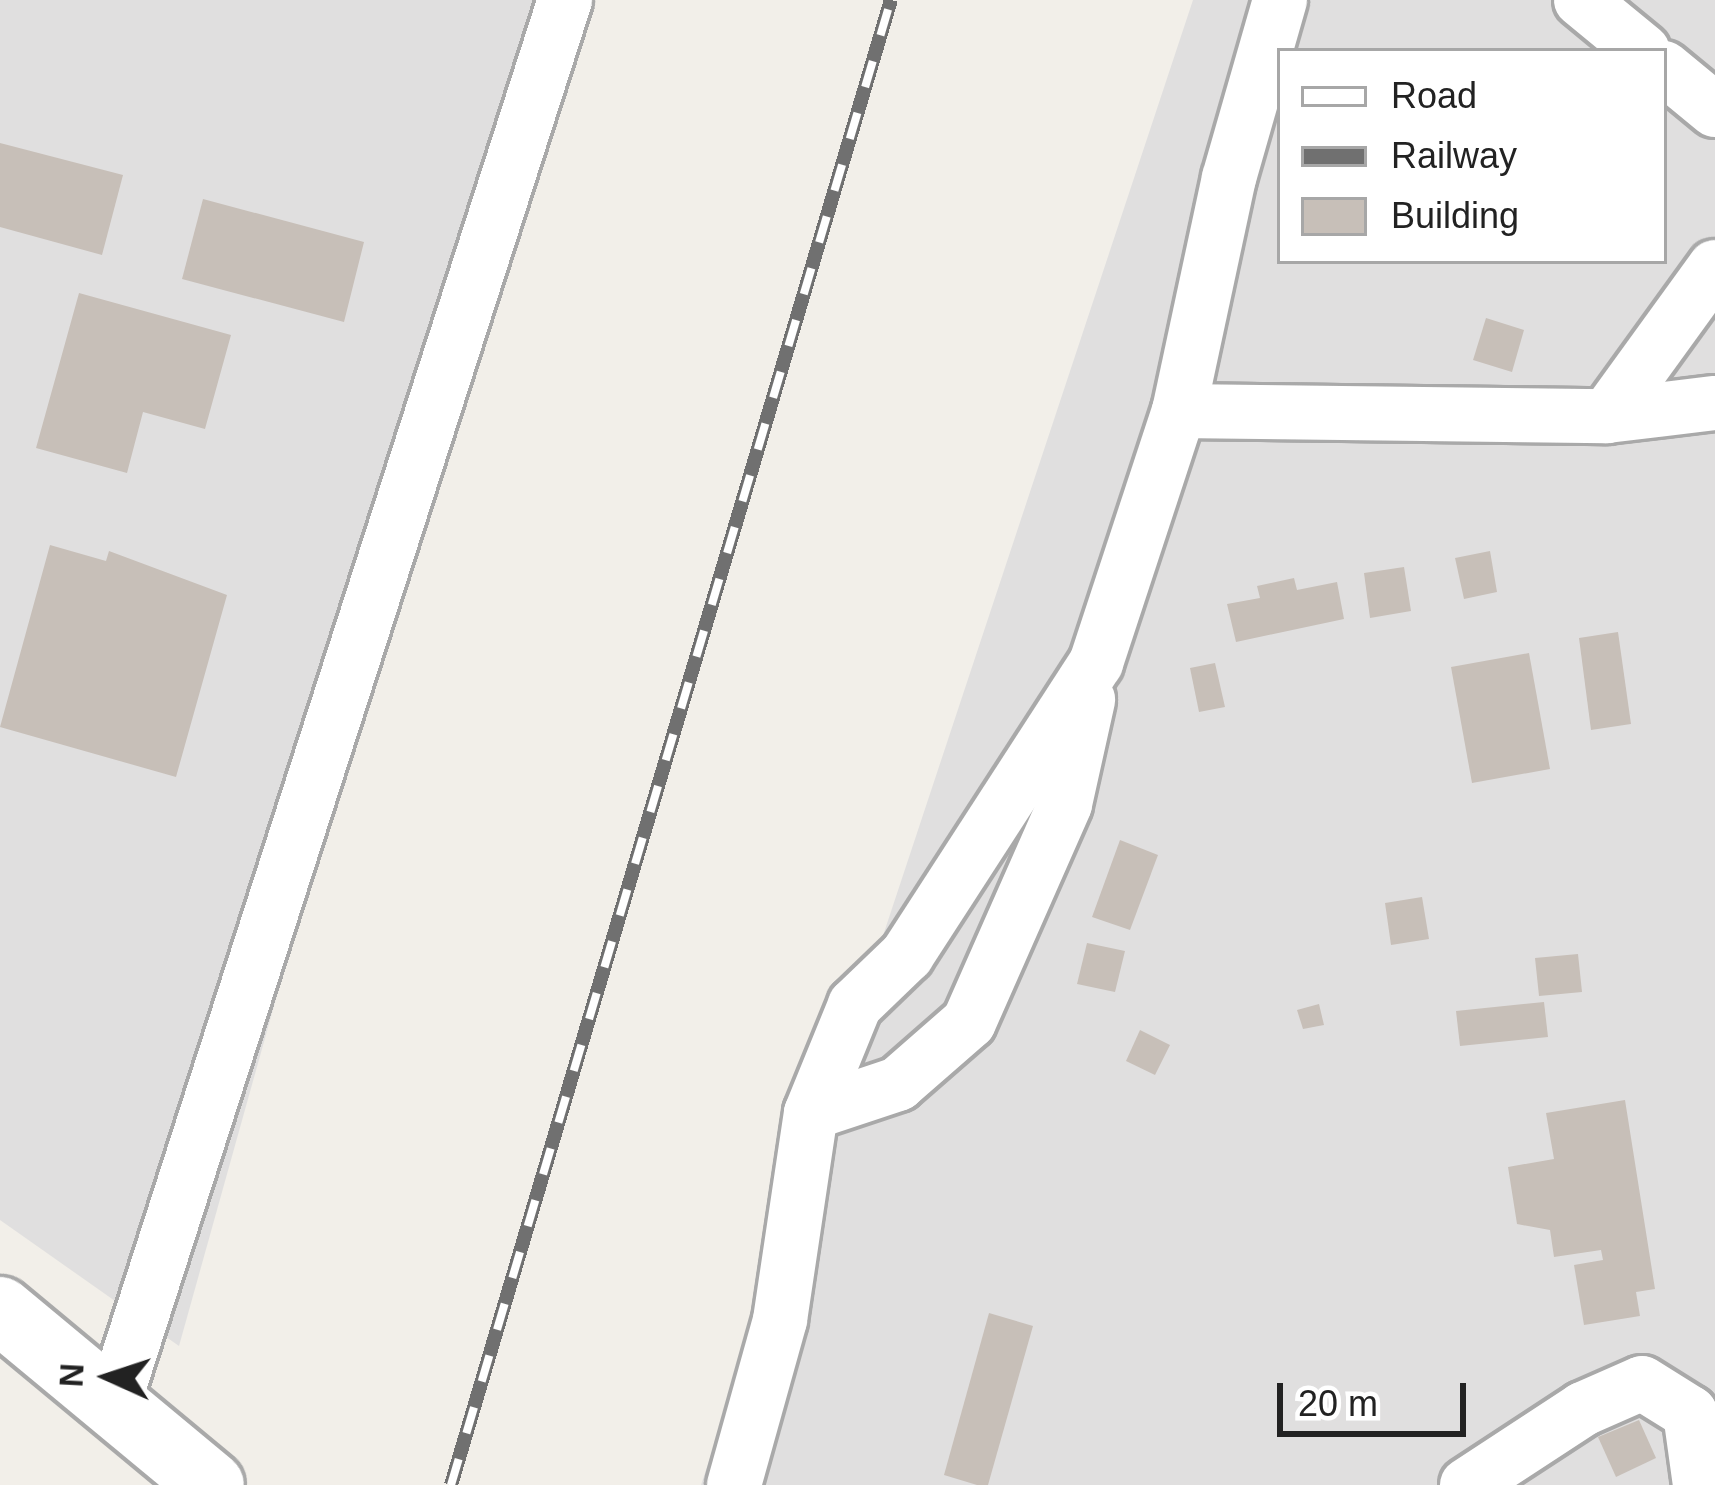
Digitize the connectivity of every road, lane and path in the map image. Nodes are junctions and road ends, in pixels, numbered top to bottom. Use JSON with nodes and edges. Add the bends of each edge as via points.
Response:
{"nodes":[{"id":1,"x":565,"y":0,"type":"edge"},
{"id":2,"x":1280,"y":0,"type":"edge"},
{"id":3,"x":1580,"y":0,"type":"edge"},
{"id":4,"x":1639,"y":48,"type":"edge"},
{"id":5,"x":1667,"y":70,"type":"edge"},
{"id":6,"x":1715,"y":110,"type":"edge"},
{"id":7,"x":1715,"y":267,"type":"edge"},
{"id":8,"x":1715,"y":403,"type":"edge"},
{"id":9,"x":1179,"y":412,"type":"junction"},
{"id":10,"x":1607,"y":416,"type":"junction"},
{"id":11,"x":1096,"y":663,"type":"junction"},
{"id":12,"x":811,"y":1113,"type":"junction"},
{"id":13,"x":0,"y":1310,"type":"edge"},
{"id":14,"x":114,"y":1402,"type":"junction"},
{"id":15,"x":211,"y":1485,"type":"edge"},
{"id":16,"x":734,"y":1485,"type":"edge"},
{"id":17,"x":1467,"y":1485,"type":"edge"},
{"id":18,"x":1700,"y":1485,"type":"edge"}],
"edges":[{"from":1,"to":14,"type":"street"},
{"from":2,"to":9,"type":"street","via":[[1229,178]]},
{"from":3,"to":4,"type":"street"},
{"from":5,"to":6,"type":"street"},
{"from":7,"to":10,"type":"street"},
{"from":8,"to":10,"type":"street"},
{"from":9,"to":10,"type":"street"},
{"from":9,"to":11,"type":"street"},
{"from":11,"to":12,"type":"street","via":[[907,955],[855,1005]]},
{"from":11,"to":12,"type":"street","via":[[1065,804],[969,1022],[898,1084]]},
{"from":12,"to":16,"type":"street","via":[[780,1320]]},
{"from":13,"to":14,"type":"street"},
{"from":14,"to":15,"type":"street"},
{"from":17,"to":18,"type":"street","via":[[1583,1409],[1642,1383],[1690,1413]]}]}
